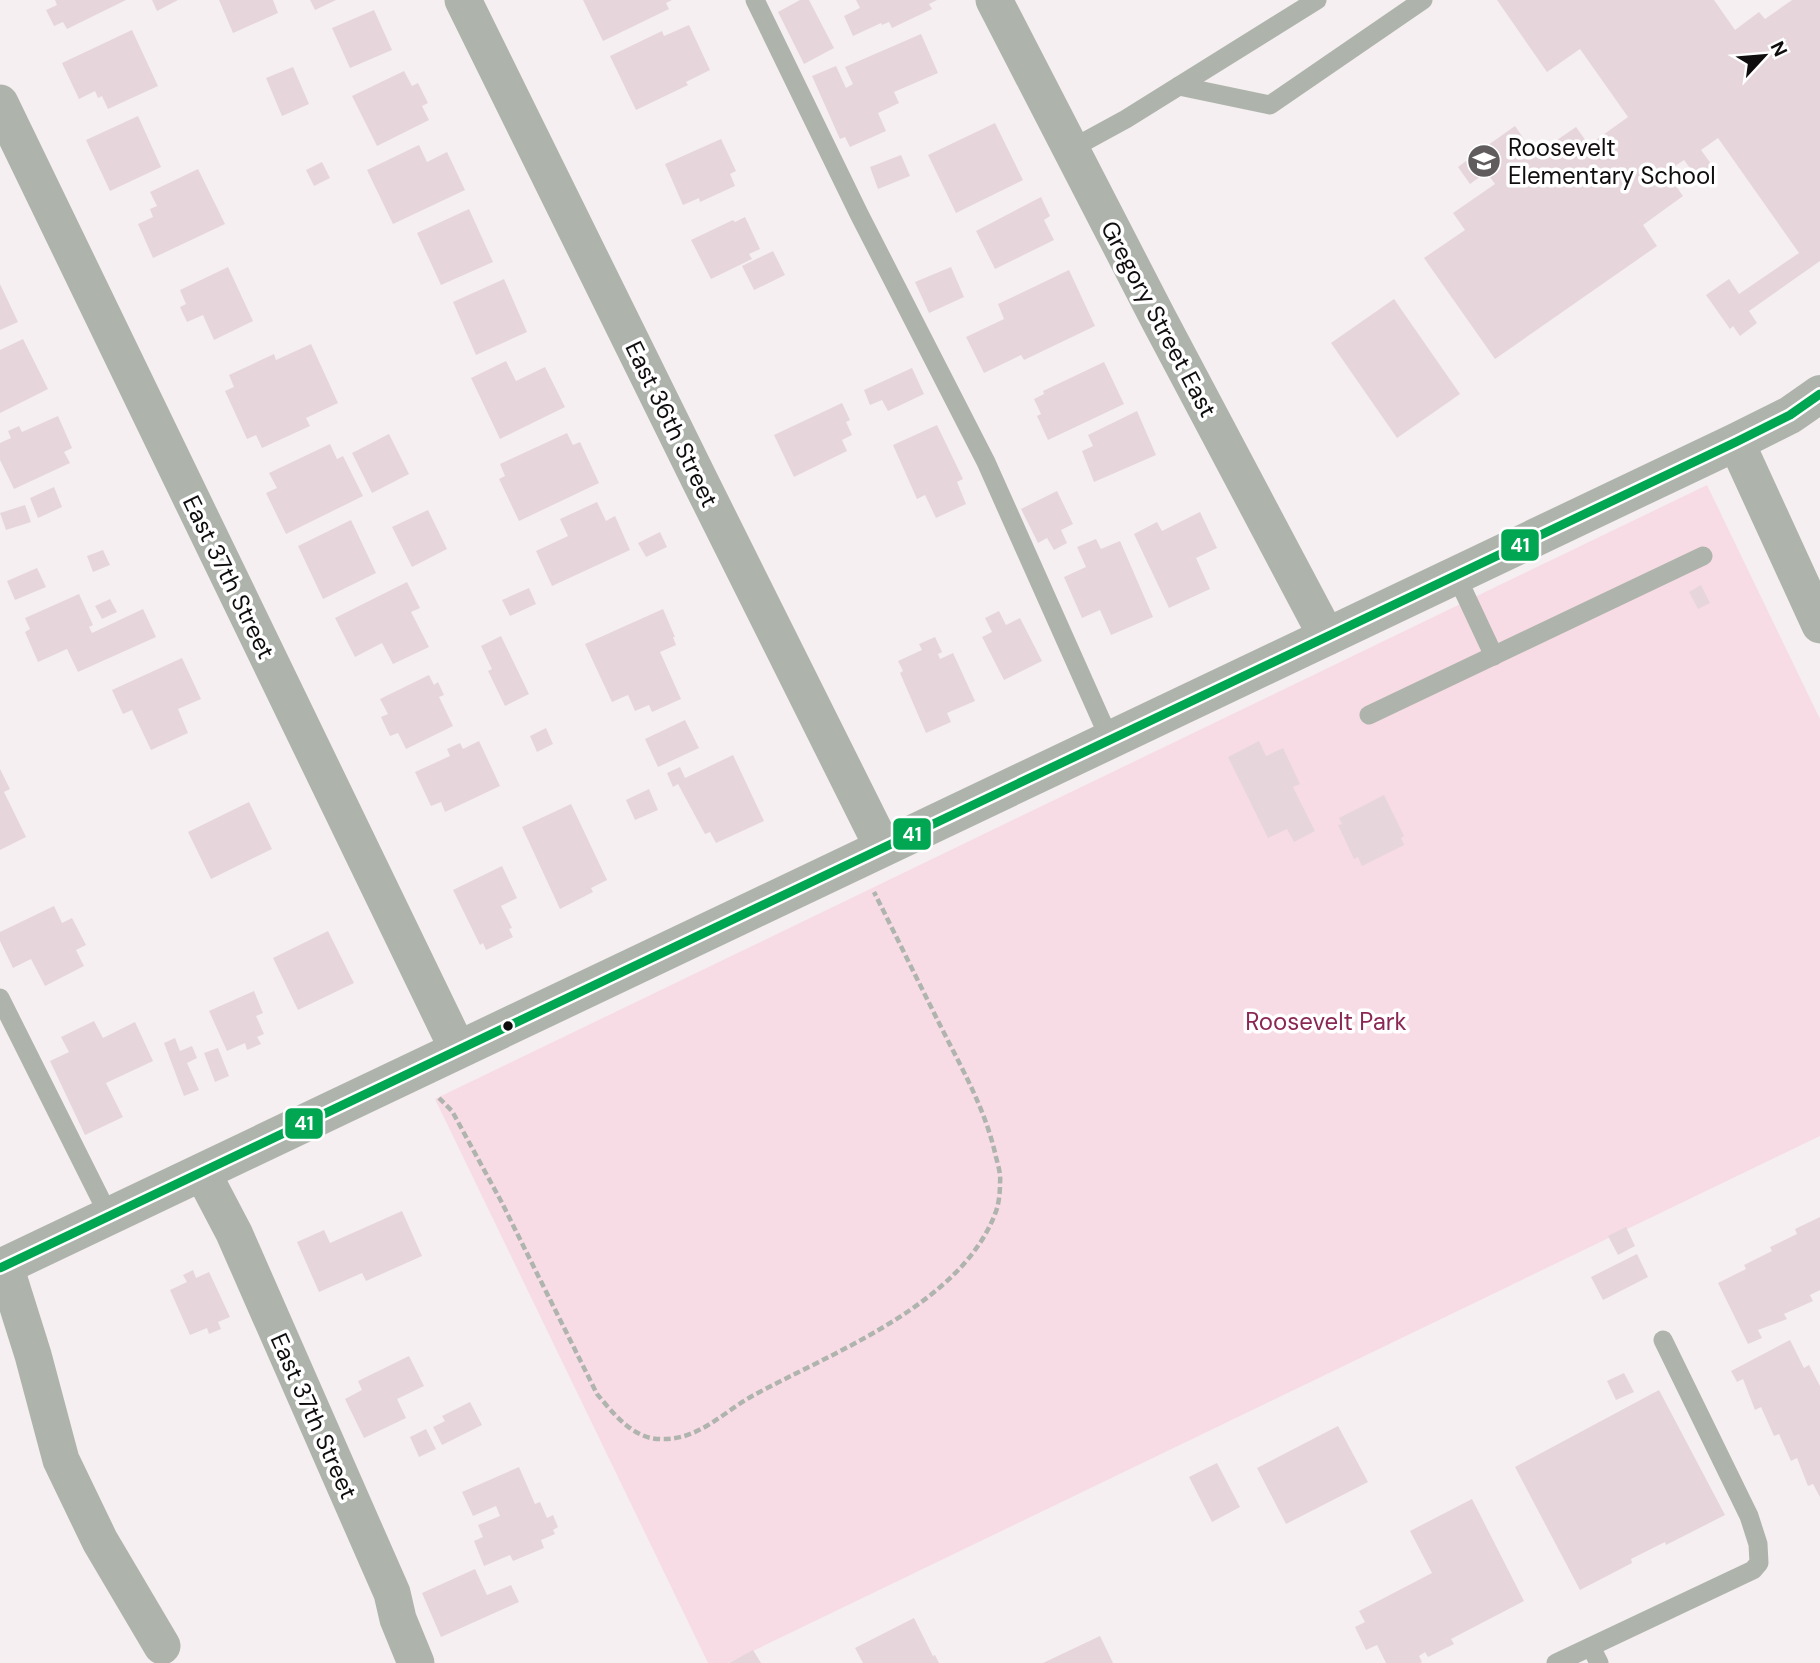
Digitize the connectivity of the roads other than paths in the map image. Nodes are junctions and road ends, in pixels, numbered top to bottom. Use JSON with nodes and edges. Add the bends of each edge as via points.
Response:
{"nodes":[{"id":1,"x":463,"y":0,"type":"edge"},
{"id":2,"x":755,"y":0,"type":"edge"},
{"id":3,"x":994,"y":0,"type":"edge"},
{"id":4,"x":1317,"y":0,"type":"edge"},
{"id":5,"x":1423,"y":0,"type":"edge"},
{"id":6,"x":1178,"y":86,"type":"junction"},
{"id":7,"x":0,"y":103,"type":"edge"},
{"id":8,"x":1071,"y":149,"type":"junction"},
{"id":9,"x":1820,"y":394,"type":"edge"},
{"id":10,"x":1736,"y":442,"type":"junction"},
{"id":11,"x":1703,"y":556,"type":"dead end"},
{"id":12,"x":1456,"y":575,"type":"junction"},
{"id":13,"x":1820,"y":625,"type":"edge"},
{"id":14,"x":1326,"y":637,"type":"junction"},
{"id":15,"x":1494,"y":656,"type":"junction"},
{"id":16,"x":1369,"y":715,"type":"dead end"},
{"id":17,"x":1110,"y":740,"type":"junction"},
{"id":18,"x":871,"y":854,"type":"junction"},
{"id":19,"x":0,"y":998,"type":"edge"},
{"id":20,"x":458,"y":1050,"type":"junction"},
{"id":21,"x":202,"y":1172,"type":"junction"},
{"id":22,"x":109,"y":1216,"type":"junction"},
{"id":23,"x":3,"y":1267,"type":"edge"},
{"id":24,"x":1663,"y":1340,"type":"dead end"},
{"id":25,"x":162,"y":1646,"type":"dead end"},
{"id":26,"x":1595,"y":1655,"type":"edge"},
{"id":27,"x":416,"y":1663,"type":"edge"},
{"id":28,"x":1556,"y":1663,"type":"edge"}],
"edges":[{"from":1,"to":18,"type":"street","name":"East 36th Street","via":[[700,481]]},
{"from":2,"to":17,"type":"lane","via":[[986,462]]},
{"from":3,"to":8,"type":"street","name":"Gregory Street East"},
{"from":4,"to":6,"type":"lane"},
{"from":5,"to":6,"type":"lane","via":[[1270,105]]},
{"from":6,"to":8,"type":"lane"},
{"from":7,"to":20,"type":"street","name":"East 37th Street"},
{"from":8,"to":14,"type":"street","name":"Gregory Street East"},
{"from":9,"to":10,"type":"street"},
{"from":10,"to":12,"type":"street"},
{"from":10,"to":13,"type":"street"},
{"from":11,"to":15,"type":"lane"},
{"from":12,"to":14,"type":"street"},
{"from":12,"to":15,"type":"lane"},
{"from":14,"to":17,"type":"street"},
{"from":15,"to":16,"type":"lane"},
{"from":17,"to":18,"type":"street"},
{"from":18,"to":20,"type":"street"},
{"from":19,"to":22,"type":"lane"},
{"from":20,"to":21,"type":"street"},
{"from":21,"to":22,"type":"street"},
{"from":21,"to":27,"type":"street","name":"East 37th Street","via":[[234,1233],[393,1593]]},
{"from":22,"to":23,"type":"street"},
{"from":23,"to":25,"type":"street","via":[[61,1460],[100,1541]]},
{"from":24,"to":26,"type":"lane","via":[[1749,1516],[1759,1563]]},
{"from":26,"to":28,"type":"lane"}]}
